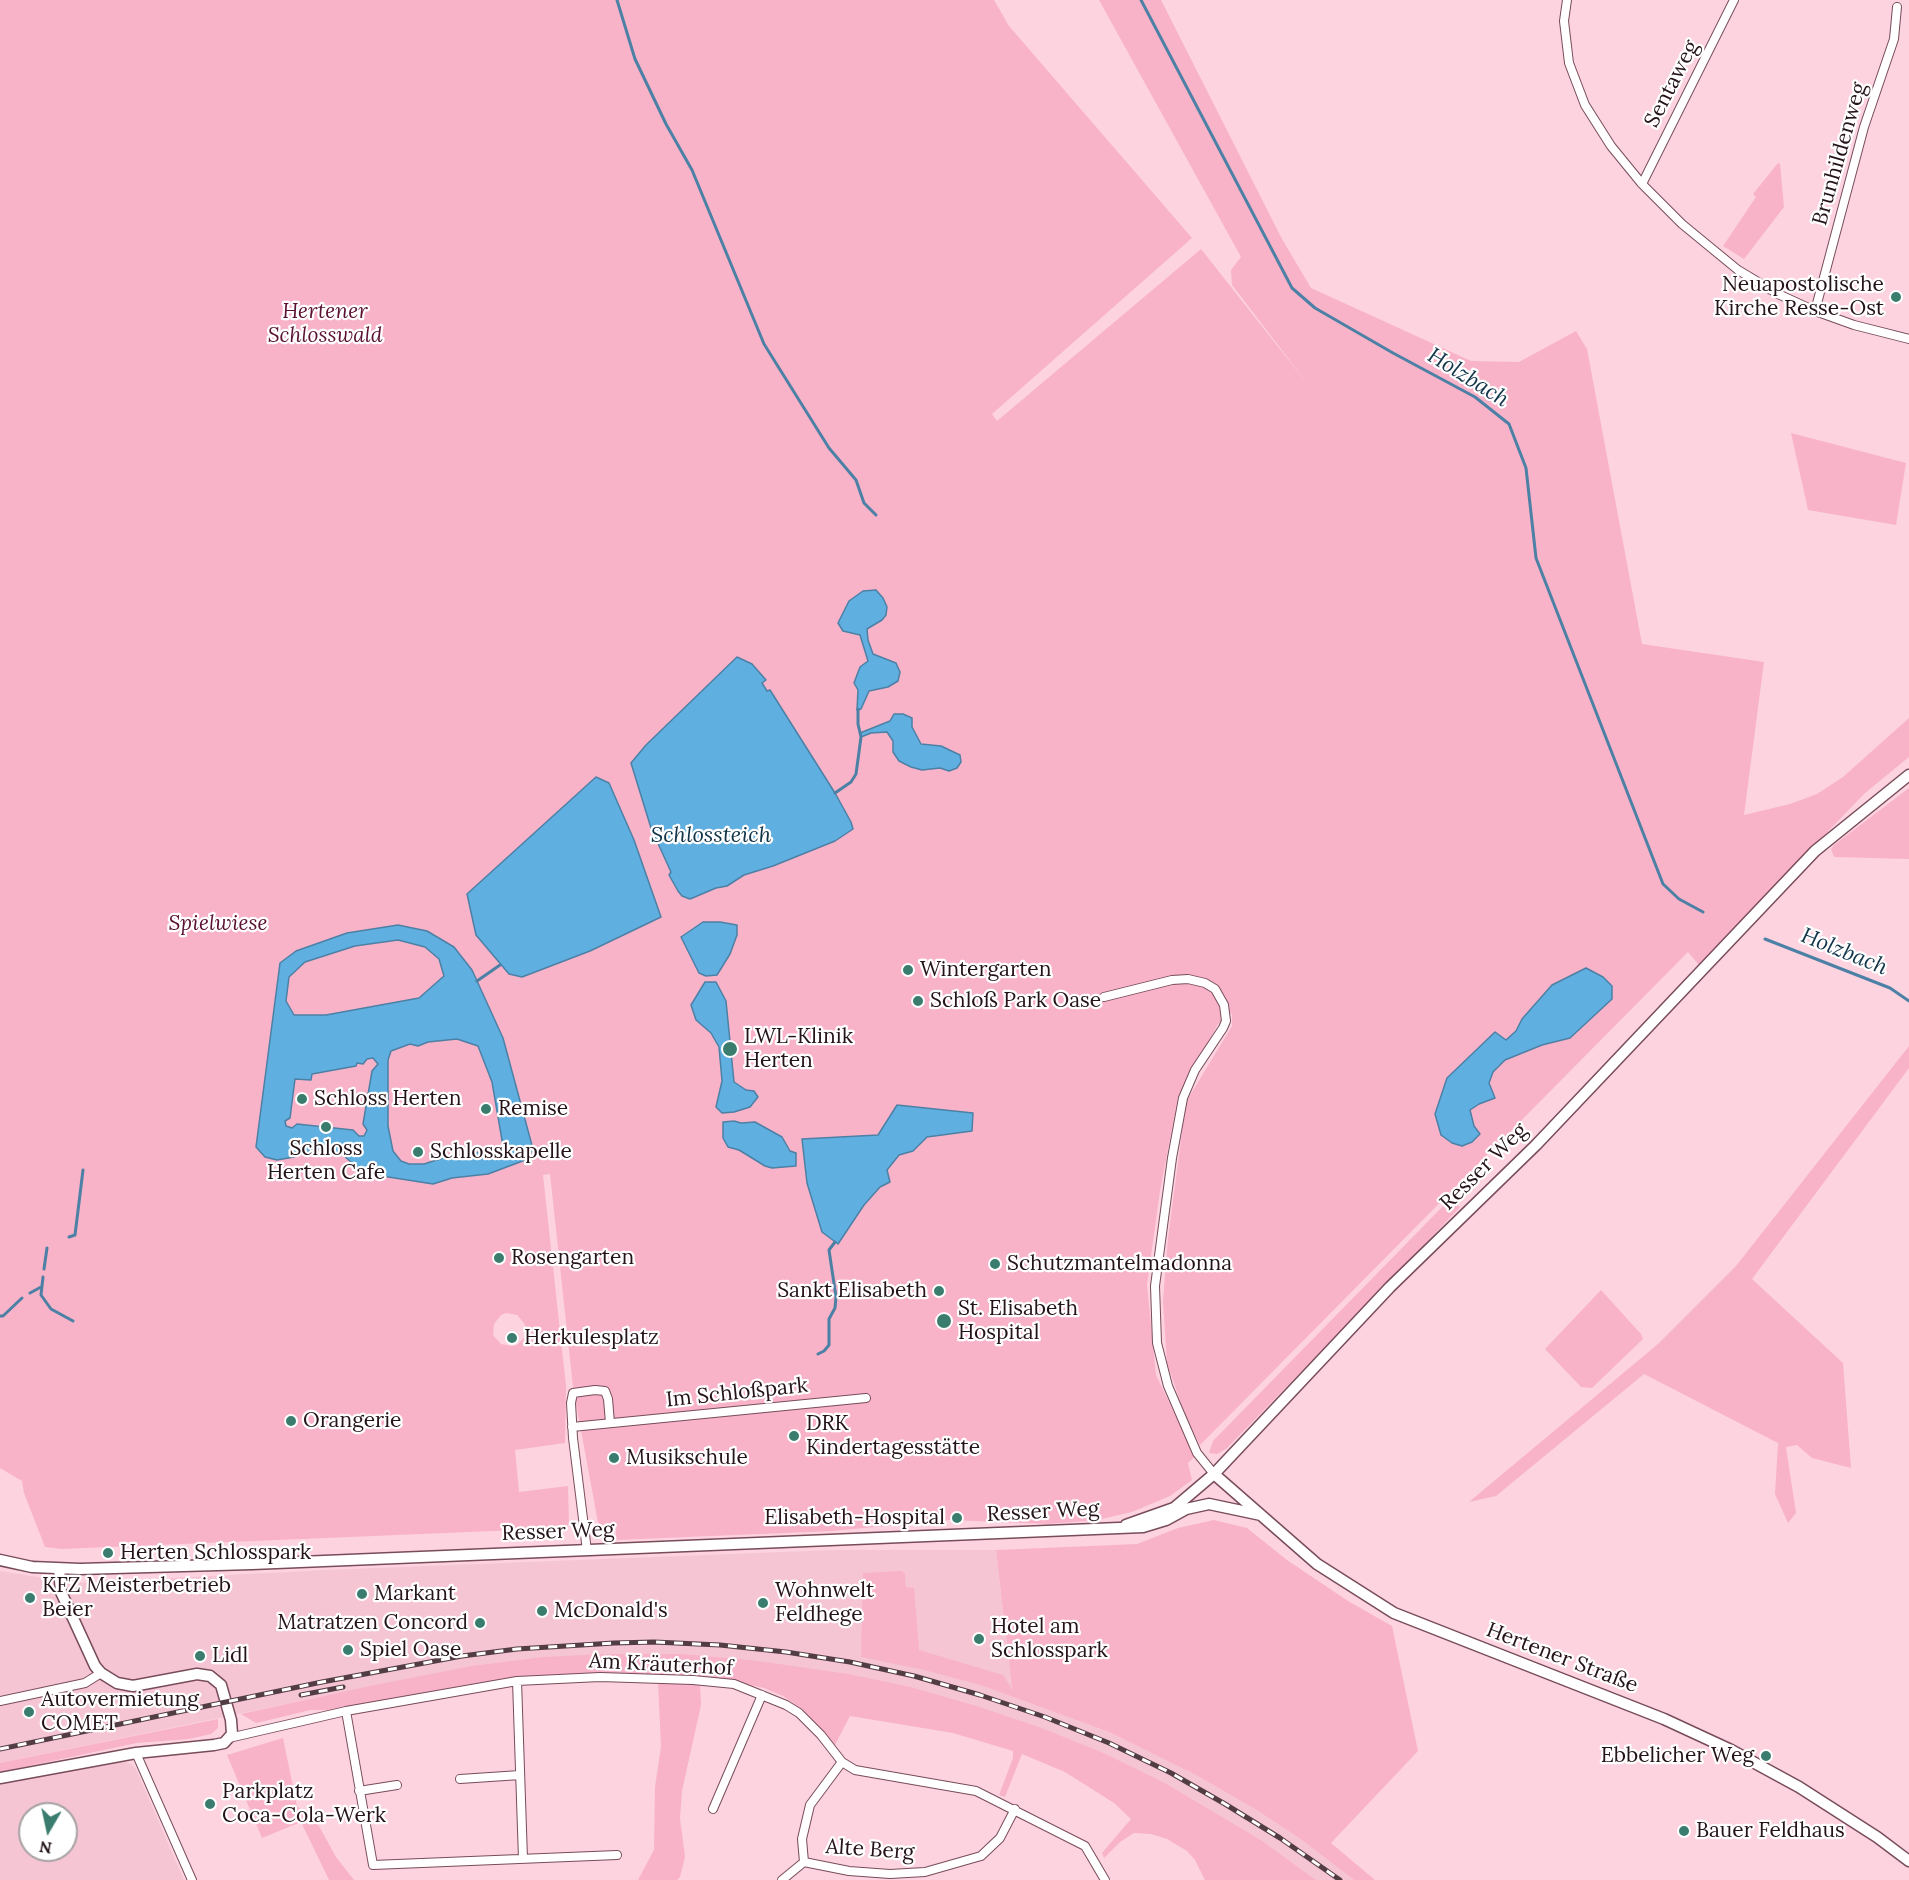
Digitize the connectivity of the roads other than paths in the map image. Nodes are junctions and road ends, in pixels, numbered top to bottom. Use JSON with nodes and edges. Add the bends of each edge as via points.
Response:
{"nodes":[{"id":1,"x":1568,"y":0,"type":"edge"},
{"id":2,"x":1734,"y":0,"type":"edge"},
{"id":3,"x":1898,"y":7,"type":"dead end"},
{"id":4,"x":1641,"y":184,"type":"junction"},
{"id":5,"x":1815,"y":311,"type":"junction"},
{"id":6,"x":1909,"y":339,"type":"edge"},
{"id":7,"x":1909,"y":776,"type":"edge"},
{"id":8,"x":1104,"y":997,"type":"dead end"},
{"id":9,"x":867,"y":1398,"type":"dead end"},
{"id":10,"x":610,"y":1423,"type":"junction"},
{"id":11,"x":572,"y":1427,"type":"junction"},
{"id":12,"x":1214,"y":1474,"type":"junction"},
{"id":13,"x":1261,"y":1515,"type":"junction"},
{"id":14,"x":1118,"y":1528,"type":"junction"},
{"id":15,"x":587,"y":1551,"type":"junction"},
{"id":16,"x":0,"y":1560,"type":"edge"},
{"id":17,"x":58,"y":1569,"type":"junction"},
{"id":18,"x":101,"y":1673,"type":"junction"},
{"id":19,"x":517,"y":1681,"type":"junction"},
{"id":20,"x":762,"y":1695,"type":"junction"},
{"id":21,"x":0,"y":1701,"type":"edge"},
{"id":22,"x":346,"y":1711,"type":"junction"},
{"id":23,"x":229,"y":1738,"type":"junction"},
{"id":24,"x":136,"y":1754,"type":"junction"},
{"id":25,"x":842,"y":1762,"type":"junction"},
{"id":26,"x":520,"y":1775,"type":"junction"},
{"id":27,"x":0,"y":1778,"type":"edge"},
{"id":28,"x":460,"y":1779,"type":"dead end"},
{"id":29,"x":397,"y":1785,"type":"dead end"},
{"id":30,"x":359,"y":1791,"type":"junction"},
{"id":31,"x":713,"y":1809,"type":"dead end"},
{"id":32,"x":1015,"y":1809,"type":"junction"},
{"id":33,"x":617,"y":1855,"type":"dead end"},
{"id":34,"x":523,"y":1859,"type":"junction"},
{"id":35,"x":1909,"y":1860,"type":"edge"},
{"id":36,"x":804,"y":1862,"type":"junction"},
{"id":37,"x":192,"y":1880,"type":"edge"},
{"id":38,"x":782,"y":1880,"type":"edge"},
{"id":39,"x":1105,"y":1880,"type":"edge"}],
"edges":[{"from":1,"to":4,"type":"street","via":[[1564,21],[1569,63],[1585,105]]},
{"from":2,"to":4,"type":"street","name":"Sentaweg"},
{"from":3,"to":5,"type":"street","name":"Brunhildenweg","via":[[1894,39],[1864,128]]},
{"from":4,"to":5,"type":"street","via":[[1738,270]]},
{"from":5,"to":6,"type":"street"},
{"from":7,"to":12,"type":"main road","name":"Resser Weg","via":[[1815,851],[1536,1144],[1390,1287]]},
{"from":8,"to":12,"type":"street","via":[[1188,979],[1215,989],[1224,1005],[1223,1028],[1195,1070],[1183,1098],[1155,1286],[1157,1343],[1168,1386],[1197,1453]]},
{"from":9,"to":10,"type":"street","name":"Im Schloßpark"},
{"from":10,"to":11,"type":"street","name":"Im Schloßpark"},
{"from":10,"to":11,"type":"street","via":[[604,1391],[583,1390],[573,1393],[571,1398]]},
{"from":11,"to":15,"type":"street"},
{"from":12,"to":13,"type":"main road","name":"Hertener Straße"},
{"from":12,"to":14,"type":"main road","name":"Resser Weg","via":[[1174,1508]]},
{"from":13,"to":14,"type":"main road","name":"Resser Weg","via":[[1209,1504],[1143,1527]]},
{"from":13,"to":35,"type":"main road","name":"Hertener Straße","via":[[1317,1564],[1394,1613],[1664,1719],[1731,1750],[1799,1787]]},
{"from":14,"to":15,"type":"main road","name":"Resser Weg"},
{"from":15,"to":17,"type":"main road","name":"Resser Weg"},
{"from":16,"to":17,"type":"main road","name":"Resser Weg"},
{"from":17,"to":18,"type":"main road","via":[[61,1592]]},
{"from":18,"to":21,"type":"street","via":[[86,1683]]},
{"from":18,"to":23,"type":"main road","via":[[117,1683],[133,1686],[197,1674],[210,1676],[220,1685],[226,1701],[232,1729]]},
{"from":19,"to":20,"type":"street","name":"Am Kräuterhof","via":[[600,1677],[693,1680],[734,1684]]},
{"from":19,"to":22,"type":"street","name":"Am Kräuterhof"},
{"from":19,"to":26,"type":"street"},
{"from":20,"to":25,"type":"street","name":"Am Kräuterhof","via":[[799,1713]]},
{"from":20,"to":31,"type":"street"},
{"from":22,"to":23,"type":"street","name":"Am Kräuterhof"},
{"from":22,"to":30,"type":"street"},
{"from":23,"to":24,"type":"main road","via":[[214,1745]]},
{"from":24,"to":27,"type":"main road"},
{"from":24,"to":37,"type":"street"},
{"from":25,"to":32,"type":"street","via":[[855,1770],[976,1791]]},
{"from":25,"to":36,"type":"street","via":[[810,1805],[802,1839]]},
{"from":26,"to":28,"type":"street"},
{"from":26,"to":34,"type":"street"},
{"from":29,"to":30,"type":"street"},
{"from":30,"to":34,"type":"street","via":[[373,1865]]},
{"from":32,"to":36,"type":"street","name":"Alte Berg","via":[[1000,1838],[981,1856],[925,1872],[849,1871]]},
{"from":32,"to":39,"type":"street","via":[[1085,1846]]},
{"from":33,"to":34,"type":"street"},
{"from":36,"to":38,"type":"street"}]}
